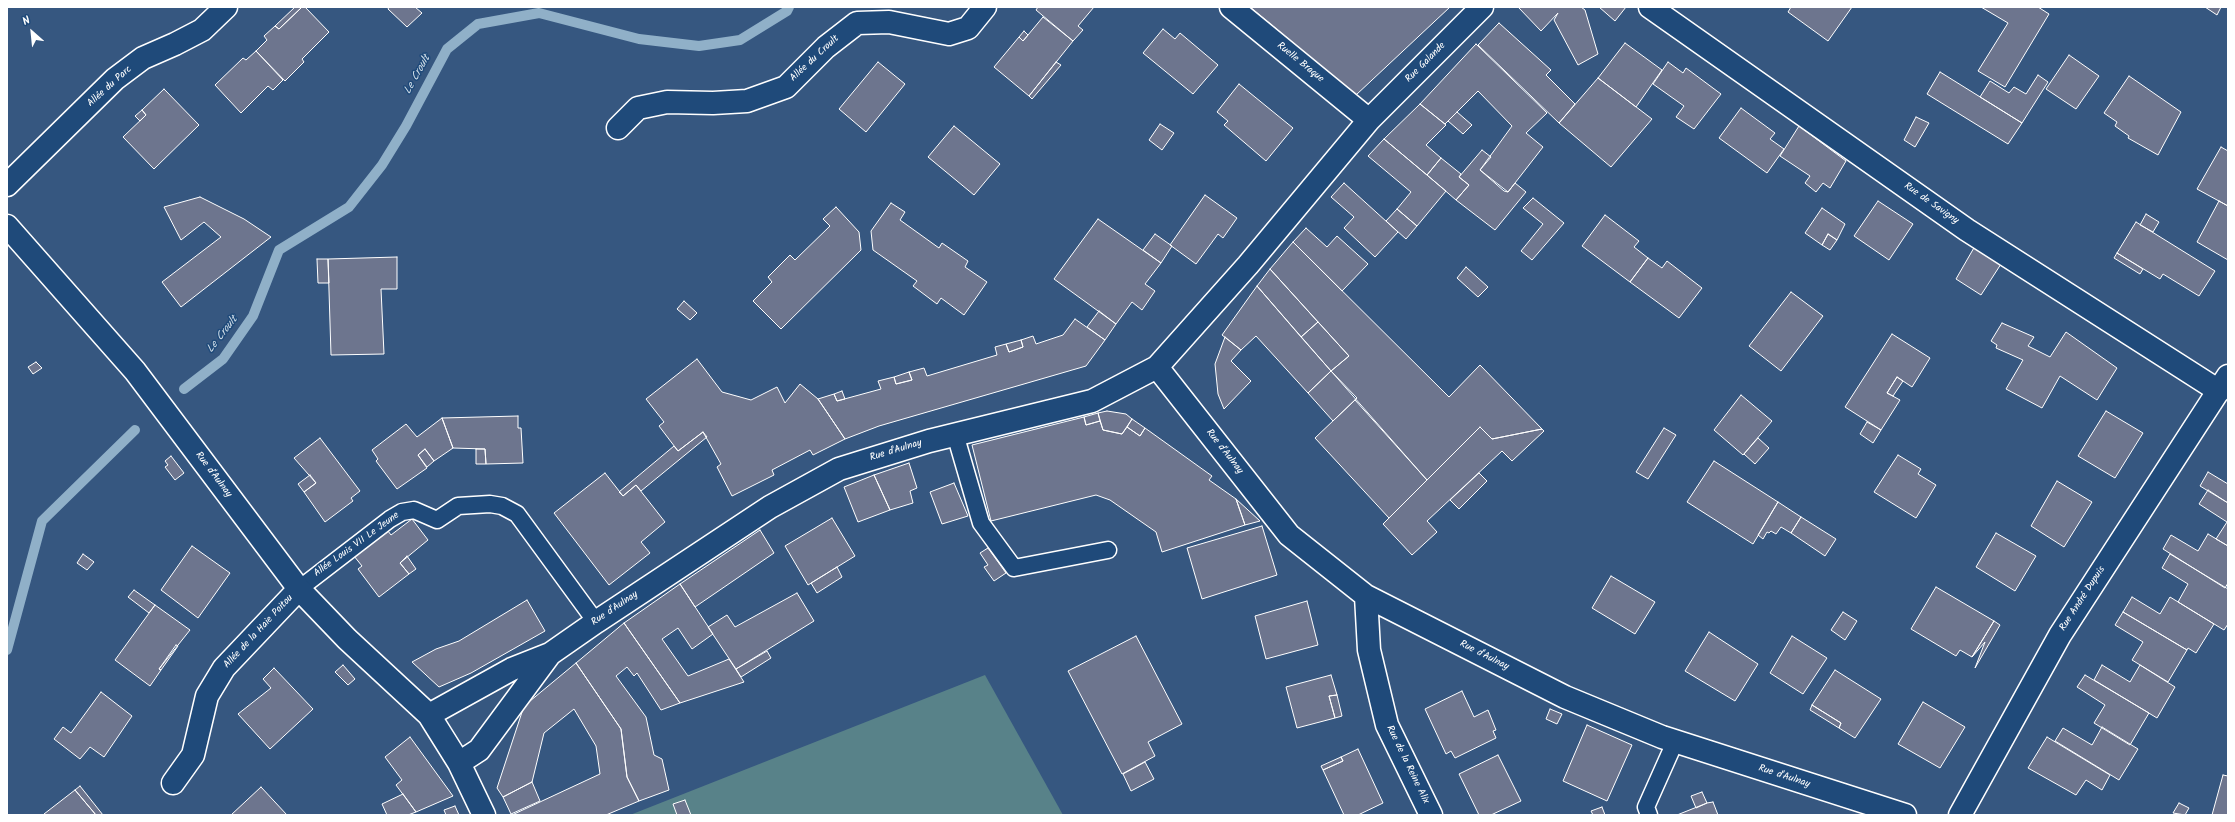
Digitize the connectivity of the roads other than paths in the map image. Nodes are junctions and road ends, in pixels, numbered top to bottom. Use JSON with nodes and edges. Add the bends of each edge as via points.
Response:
{"nodes":[{"id":1,"x":226,"y":7,"type":"edge"},
{"id":2,"x":985,"y":7,"type":"edge"},
{"id":3,"x":1231,"y":7,"type":"edge"},
{"id":4,"x":1482,"y":7,"type":"edge"},
{"id":5,"x":1650,"y":7,"type":"edge"},
{"id":6,"x":1369,"y":120,"type":"junction"},
{"id":7,"x":618,"y":128,"type":"dead end"},
{"id":8,"x":7,"y":185,"type":"edge"},
{"id":9,"x":7,"y":226,"type":"edge"},
{"id":10,"x":1157,"y":367,"type":"junction"},
{"id":11,"x":2224,"y":383,"type":"edge"},
{"id":12,"x":955,"y":434,"type":"junction"},
{"id":13,"x":1108,"y":550,"type":"dead end"},
{"id":14,"x":299,"y":589,"type":"junction"},
{"id":15,"x":1366,"y":596,"type":"junction"},
{"id":16,"x":596,"y":622,"type":"junction"},
{"id":17,"x":550,"y":654,"type":"junction"},
{"id":18,"x":429,"y":715,"type":"junction"},
{"id":19,"x":1675,"y":742,"type":"junction"},
{"id":20,"x":459,"y":763,"type":"junction"},
{"id":21,"x":173,"y":783,"type":"dead end"},
{"id":22,"x":484,"y":815,"type":"edge"},
{"id":23,"x":1431,"y":815,"type":"edge"},
{"id":24,"x":1649,"y":815,"type":"edge"},
{"id":25,"x":1905,"y":815,"type":"edge"},
{"id":26,"x":1960,"y":815,"type":"edge"}],
"edges":[{"from":1,"to":8,"type":"street","name":"Allée du Parc","via":[[202,30],[143,58],[115,79]]},
{"from":2,"to":7,"type":"street","name":"Allée du Croult","via":[[968,28],[949,34],[889,22],[857,23],[826,47],[786,87],[747,101],[667,102],[638,108]]},
{"from":3,"to":6,"type":"street","name":"Ruelle Braque"},
{"from":4,"to":6,"type":"street","name":"Rue Galande"},
{"from":5,"to":11,"type":"street","name":"Rue de Savigny","via":[[1967,230]]},
{"from":6,"to":10,"type":"street","name":"Rue Galande","via":[[1248,266]]},
{"from":9,"to":14,"type":"street","name":"Rue d'Aulnay","via":[[135,372]]},
{"from":10,"to":12,"type":"street","name":"Rue d'Aulnay","via":[[1092,401]]},
{"from":10,"to":15,"type":"street","name":"Rue d'Aulnay","via":[[1289,535]]},
{"from":11,"to":26,"type":"street","name":"Rue André Dupuis","via":[[2060,635]]},
{"from":12,"to":13,"type":"lane","via":[[981,523],[1014,568]]},
{"from":12,"to":16,"type":"street","name":"Rue d'Aulnay","via":[[839,469],[770,507]]},
{"from":14,"to":16,"type":"lane","name":"Allée Louis VII Le Jeune","via":[[402,512],[414,510],[437,520],[458,506],[490,504],[502,506],[517,514]]},
{"from":14,"to":18,"type":"street","name":"Rue d'Aulnay","via":[[347,639]]},
{"from":14,"to":21,"type":"street","name":"Allée de la Haie Poitou","via":[[224,668],[207,696],[193,756]]},
{"from":15,"to":19,"type":"street","name":"Rue d'Aulnay","via":[[1565,696]]},
{"from":15,"to":23,"type":"street","name":"Rue de la Reine Alix","via":[[1368,650],[1387,725]]},
{"from":16,"to":17,"type":"street","name":"Rue d'Aulnay"},
{"from":17,"to":18,"type":"street","name":"Rue d'Aulnay","via":[[512,669]]},
{"from":17,"to":20,"type":"street","name":"Rue d'Aulnay","via":[[479,750]]},
{"from":18,"to":20,"type":"street","name":"Rue d'Aulnay"},
{"from":19,"to":24,"type":"lane","via":[[1646,807]]},
{"from":19,"to":25,"type":"street","name":"Rue d'Aulnay"},
{"from":20,"to":22,"type":"street","name":"Rue d'Aulnay"}]}
